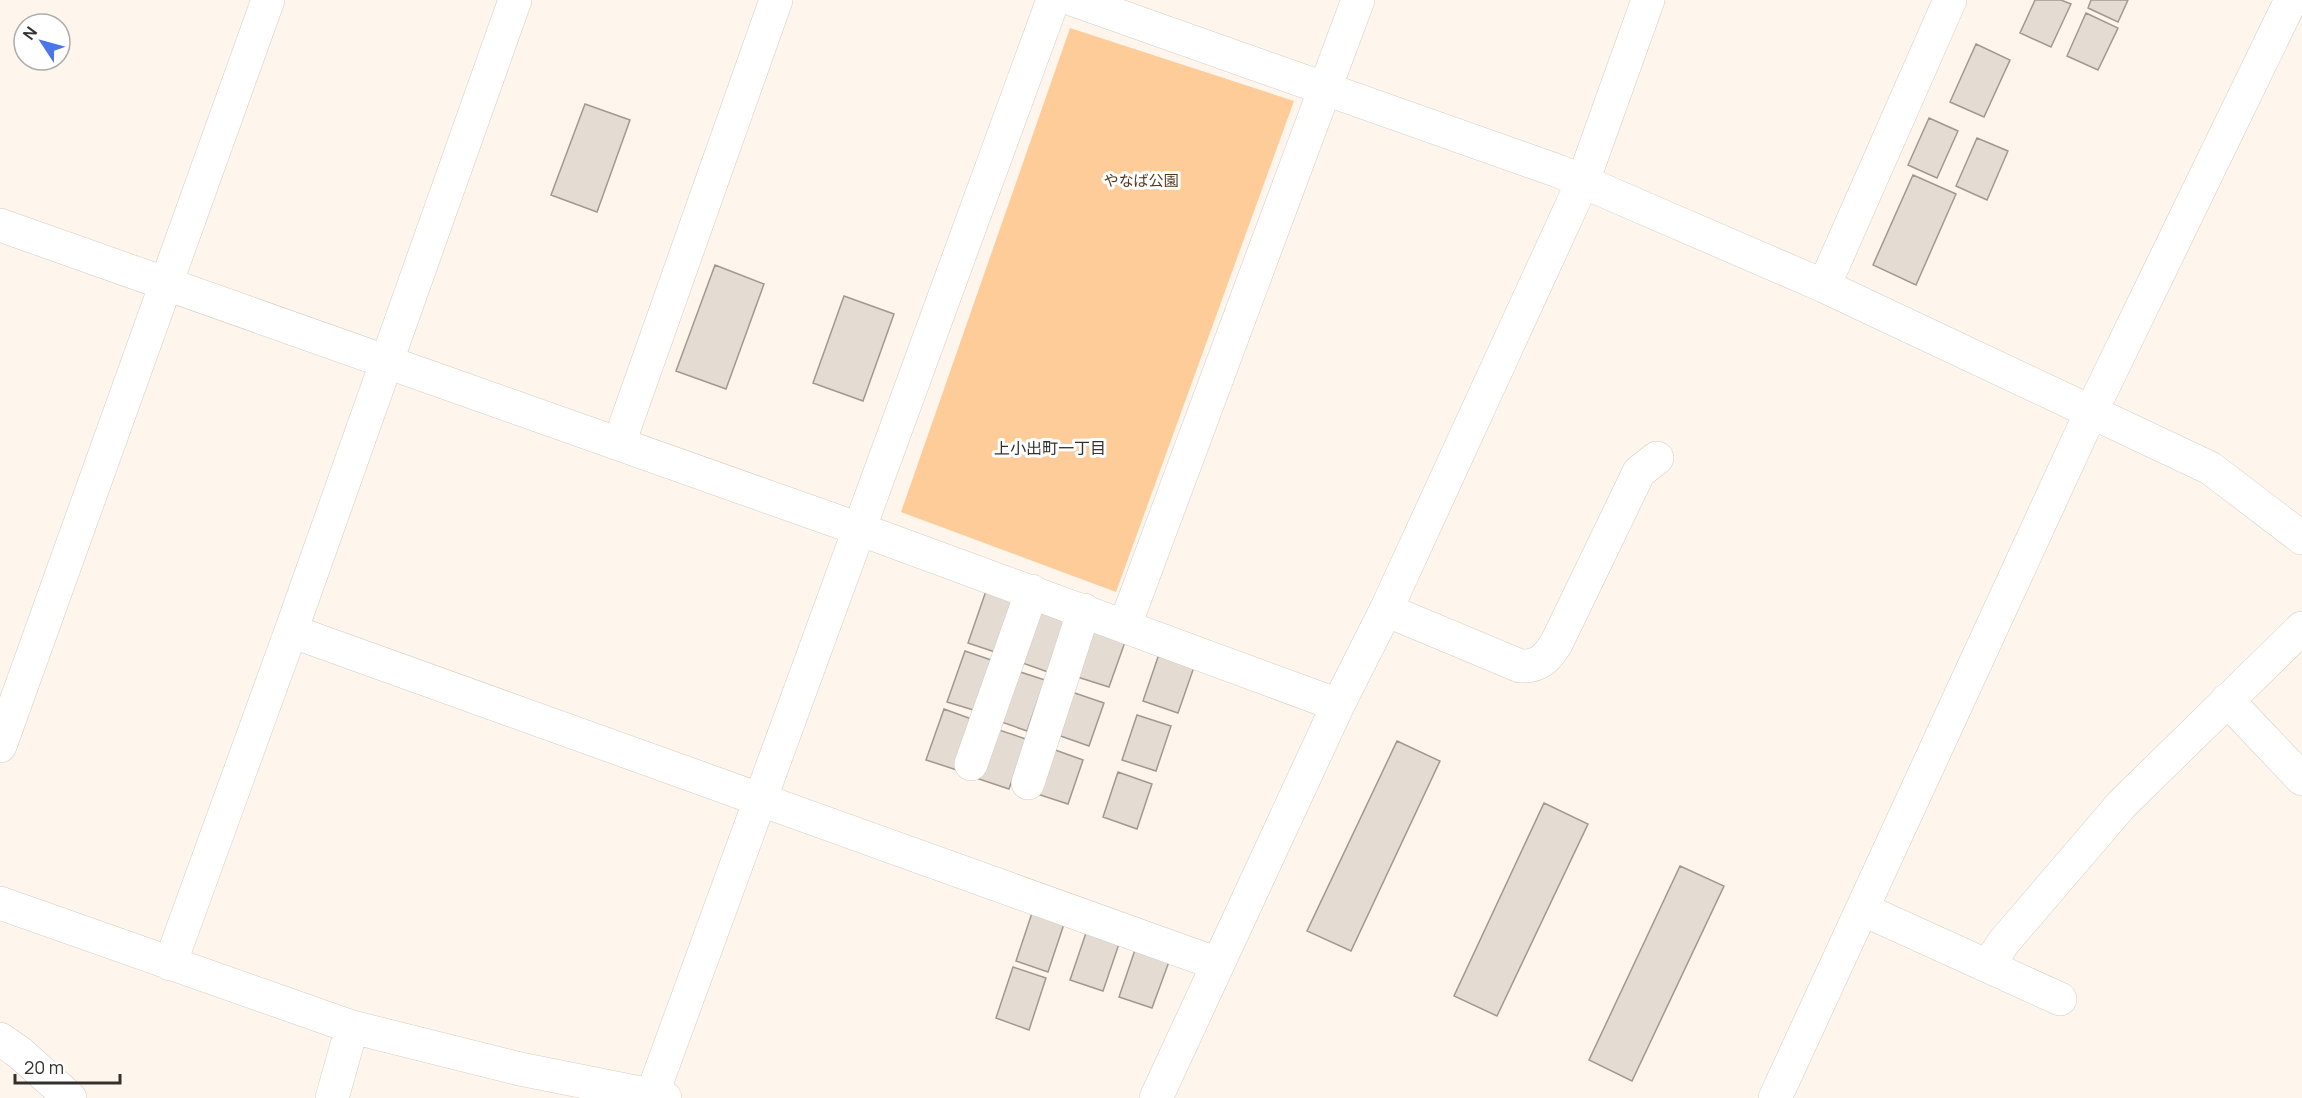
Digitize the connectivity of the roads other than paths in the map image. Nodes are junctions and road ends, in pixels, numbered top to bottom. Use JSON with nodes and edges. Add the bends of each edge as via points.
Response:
{"nodes":[{"id":1,"x":268,"y":0,"type":"edge"},
{"id":2,"x":515,"y":0,"type":"edge"},
{"id":3,"x":776,"y":0,"type":"edge"},
{"id":4,"x":1053,"y":0,"type":"edge"},
{"id":5,"x":1074,"y":0,"type":"edge"},
{"id":6,"x":1358,"y":0,"type":"edge"},
{"id":7,"x":1648,"y":0,"type":"edge"},
{"id":8,"x":1950,"y":0,"type":"edge"},
{"id":9,"x":2291,"y":0,"type":"edge"},
{"id":10,"x":1327,"y":87,"type":"junction"},
{"id":11,"x":1583,"y":181,"type":"junction"},
{"id":12,"x":0,"y":225,"type":"edge"},
{"id":13,"x":166,"y":285,"type":"junction"},
{"id":14,"x":1824,"y":286,"type":"junction"},
{"id":15,"x":387,"y":362,"type":"junction"},
{"id":16,"x":2092,"y":410,"type":"junction"},
{"id":17,"x":619,"y":443,"type":"junction"},
{"id":18,"x":1657,"y":458,"type":"dead end"},
{"id":19,"x":859,"y":529,"type":"junction"},
{"id":20,"x":2302,"y":538,"type":"edge"},
{"id":21,"x":1032,"y":591,"type":"junction"},
{"id":22,"x":1084,"y":610,"type":"junction"},
{"id":23,"x":1386,"y":610,"type":"junction"},
{"id":24,"x":1125,"y":625,"type":"junction"},
{"id":25,"x":2302,"y":628,"type":"edge"},
{"id":26,"x":291,"y":631,"type":"junction"},
{"id":27,"x":2227,"y":700,"type":"junction"},
{"id":28,"x":1338,"y":705,"type":"junction"},
{"id":29,"x":0,"y":746,"type":"edge"},
{"id":30,"x":971,"y":764,"type":"dead end"},
{"id":31,"x":2302,"y":779,"type":"edge"},
{"id":32,"x":1028,"y":783,"type":"dead end"},
{"id":33,"x":760,"y":798,"type":"junction"},
{"id":34,"x":0,"y":903,"type":"edge"},
{"id":35,"x":1862,"y":909,"type":"junction"},
{"id":36,"x":170,"y":964,"type":"junction"},
{"id":37,"x":1218,"y":964,"type":"junction"},
{"id":38,"x":1988,"y":966,"type":"junction"},
{"id":39,"x":2060,"y":999,"type":"dead end"},
{"id":40,"x":352,"y":1027,"type":"junction"},
{"id":41,"x":0,"y":1039,"type":"edge"},
{"id":42,"x":658,"y":1097,"type":"edge"},
{"id":43,"x":70,"y":1098,"type":"edge"},
{"id":44,"x":332,"y":1098,"type":"edge"},
{"id":45,"x":1156,"y":1098,"type":"edge"},
{"id":46,"x":1775,"y":1098,"type":"edge"}],
"edges":[{"from":1,"to":13,"type":"street"},
{"from":2,"to":15,"type":"street"},
{"from":3,"to":17,"type":"street"},
{"from":4,"to":19,"type":"street"},
{"from":5,"to":10,"type":"street"},
{"from":6,"to":10,"type":"street"},
{"from":7,"to":11,"type":"street"},
{"from":8,"to":14,"type":"street"},
{"from":9,"to":16,"type":"street"},
{"from":10,"to":11,"type":"street"},
{"from":10,"to":24,"type":"street"},
{"from":11,"to":14,"type":"street"},
{"from":11,"to":23,"type":"street"},
{"from":12,"to":13,"type":"street"},
{"from":13,"to":15,"type":"street"},
{"from":13,"to":29,"type":"street"},
{"from":14,"to":16,"type":"street"},
{"from":15,"to":17,"type":"street"},
{"from":15,"to":26,"type":"street"},
{"from":16,"to":20,"type":"street","via":[[2210,468]]},
{"from":16,"to":35,"type":"street"},
{"from":17,"to":19,"type":"street"},
{"from":18,"to":23,"type":"street","via":[[1639,472],[1556,644],[1545,660],[1533,667],[1520,666]]},
{"from":19,"to":21,"type":"street"},
{"from":19,"to":33,"type":"street"},
{"from":21,"to":22,"type":"street"},
{"from":21,"to":30,"type":"street"},
{"from":22,"to":24,"type":"street"},
{"from":22,"to":32,"type":"street"},
{"from":23,"to":28,"type":"street"},
{"from":24,"to":28,"type":"street"},
{"from":25,"to":27,"type":"street"},
{"from":26,"to":33,"type":"street"},
{"from":26,"to":36,"type":"street"},
{"from":27,"to":31,"type":"street"},
{"from":27,"to":38,"type":"street","via":[[2122,804],[2003,943]]},
{"from":28,"to":37,"type":"street"},
{"from":33,"to":37,"type":"street"},
{"from":33,"to":42,"type":"street"},
{"from":34,"to":36,"type":"street"},
{"from":35,"to":38,"type":"street"},
{"from":35,"to":46,"type":"street"},
{"from":36,"to":40,"type":"street"},
{"from":37,"to":45,"type":"street"},
{"from":38,"to":39,"type":"street"},
{"from":40,"to":42,"type":"street","via":[[520,1069]]},
{"from":40,"to":44,"type":"street"},
{"from":41,"to":43,"type":"street"}]}
